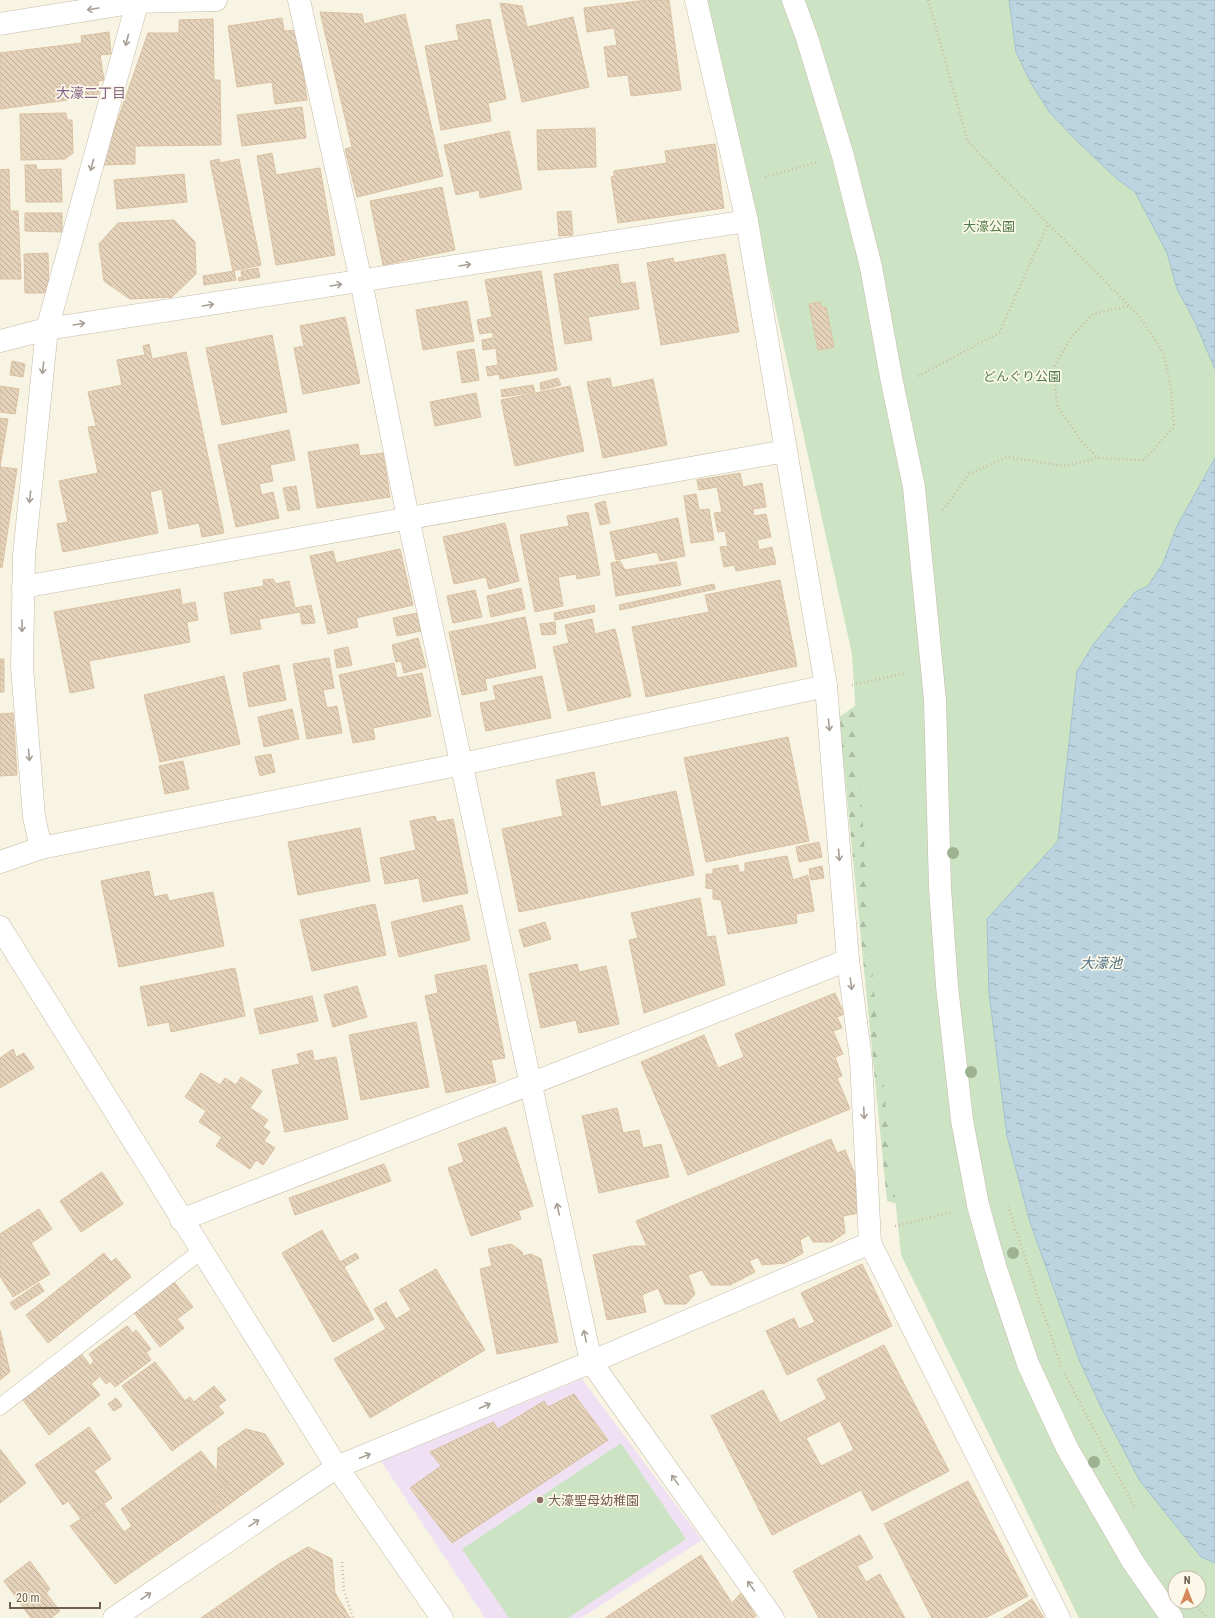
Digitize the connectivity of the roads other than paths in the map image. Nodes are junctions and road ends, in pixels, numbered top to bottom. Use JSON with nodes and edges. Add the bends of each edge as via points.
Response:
{"nodes":[{"id":1,"x":216,"y":0,"type":"edge"},
{"id":2,"x":299,"y":0,"type":"edge"},
{"id":3,"x":696,"y":0,"type":"edge"},
{"id":4,"x":793,"y":0,"type":"edge"},
{"id":5,"x":138,"y":1,"type":"edge"},
{"id":6,"x":0,"y":24,"type":"edge"},
{"id":7,"x":747,"y":221,"type":"junction"},
{"id":8,"x":361,"y":281,"type":"junction"},
{"id":9,"x":46,"y":329,"type":"junction"},
{"id":10,"x":0,"y":341,"type":"edge"},
{"id":11,"x":786,"y":451,"type":"junction"},
{"id":12,"x":408,"y":518,"type":"junction"},
{"id":13,"x":23,"y":587,"type":"junction"},
{"id":14,"x":826,"y":688,"type":"junction"},
{"id":15,"x":462,"y":764,"type":"junction"},
{"id":16,"x":41,"y":848,"type":"junction"},
{"id":17,"x":0,"y":862,"type":"edge"},
{"id":18,"x":0,"y":927,"type":"edge"},
{"id":19,"x":848,"y":960,"type":"junction"},
{"id":20,"x":531,"y":1084,"type":"junction"},
{"id":21,"x":181,"y":1220,"type":"junction"},
{"id":22,"x":870,"y":1238,"type":"junction"},
{"id":23,"x":201,"y":1251,"type":"junction"},
{"id":24,"x":591,"y":1362,"type":"junction"},
{"id":25,"x":0,"y":1407,"type":"edge"},
{"id":26,"x":337,"y":1467,"type":"junction"},
{"id":27,"x":114,"y":1618,"type":"edge"},
{"id":28,"x":442,"y":1618,"type":"edge"},
{"id":29,"x":773,"y":1618,"type":"edge"},
{"id":30,"x":1058,"y":1618,"type":"edge"},
{"id":31,"x":1172,"y":1618,"type":"edge"}],
"edges":[{"from":1,"to":5,"type":"street"},
{"from":2,"to":8,"type":"street"},
{"from":3,"to":7,"type":"street"},
{"from":4,"to":31,"type":"street","via":[[842,156],[872,267],[914,487],[936,708],[940,888],[947,986],[962,1120],[978,1205],[996,1269],[1028,1364],[1067,1448],[1133,1562]]},
{"from":5,"to":6,"type":"street","one_way":true},
{"from":5,"to":9,"type":"street","one_way":true},
{"from":8,"to":7,"type":"street","one_way":true},
{"from":7,"to":11,"type":"street"},
{"from":9,"to":8,"type":"street","one_way":true},
{"from":8,"to":12,"type":"street"},
{"from":9,"to":10,"type":"street"},
{"from":9,"to":13,"type":"street","one_way":true},
{"from":11,"to":12,"type":"street"},
{"from":11,"to":14,"type":"street"},
{"from":12,"to":13,"type":"street"},
{"from":12,"to":15,"type":"street"},
{"from":13,"to":16,"type":"street","one_way":true,"via":[[22,668],[34,817]]},
{"from":14,"to":15,"type":"street"},
{"from":14,"to":19,"type":"street","one_way":true},
{"from":15,"to":16,"type":"street"},
{"from":15,"to":20,"type":"street"},
{"from":16,"to":17,"type":"street"},
{"from":18,"to":21,"type":"street"},
{"from":19,"to":20,"type":"street"},
{"from":19,"to":22,"type":"street","one_way":true,"via":[[861,1060]]},
{"from":20,"to":21,"type":"street"},
{"from":24,"to":20,"type":"street","one_way":true},
{"from":21,"to":23,"type":"street"},
{"from":22,"to":24,"type":"street"},
{"from":22,"to":30,"type":"street"},
{"from":23,"to":25,"type":"lane"},
{"from":23,"to":26,"type":"street"},
{"from":26,"to":24,"type":"street","one_way":true},
{"from":29,"to":24,"type":"street","one_way":true},
{"from":27,"to":26,"type":"street","one_way":true},
{"from":26,"to":28,"type":"street"}]}
